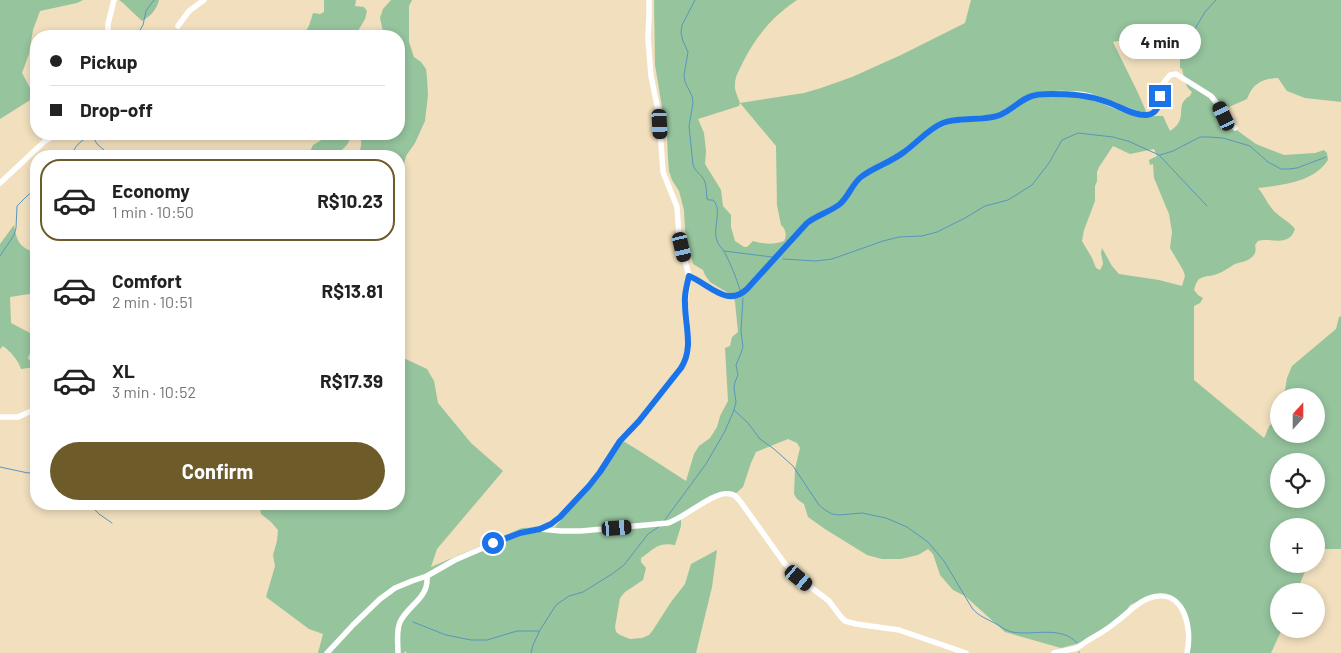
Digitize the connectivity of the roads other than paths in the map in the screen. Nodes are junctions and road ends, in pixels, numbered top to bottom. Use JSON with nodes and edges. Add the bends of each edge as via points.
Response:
{"nodes":[{"id":1,"x":114,"y":0,"type":"edge"},
{"id":2,"x":204,"y":0,"type":"edge"},
{"id":3,"x":649,"y":0,"type":"edge"},
{"id":4,"x":178,"y":26,"type":"dead end"},
{"id":5,"x":108,"y":30,"type":"edge"},
{"id":6,"x":1235,"y":128,"type":"dead end"},
{"id":7,"x":46,"y":140,"type":"edge"},
{"id":8,"x":35,"y":150,"type":"edge"},
{"id":9,"x":30,"y":154,"type":"edge"},
{"id":10,"x":0,"y":183,"type":"edge"},
{"id":11,"x":689,"y":276,"type":"junction"},
{"id":12,"x":30,"y":412,"type":"edge"},
{"id":13,"x":0,"y":417,"type":"edge"},
{"id":14,"x":540,"y":529,"type":"junction"},
{"id":15,"x":427,"y":576,"type":"junction"},
{"id":16,"x":327,"y":653,"type":"edge"},
{"id":17,"x":398,"y":653,"type":"edge"},
{"id":18,"x":966,"y":653,"type":"edge"},
{"id":19,"x":1054,"y":653,"type":"edge"},
{"id":20,"x":1187,"y":653,"type":"edge"}],
"edges":[{"from":1,"to":5,"type":"street"},
{"from":2,"to":4,"type":"street","via":[[189,11]]},
{"from":3,"to":11,"type":"street","via":[[648,38],[663,172],[677,207],[679,236]]},
{"from":6,"to":11,"type":"street","via":[[1211,96],[1176,74],[1170,75],[1164,84],[1158,107],[1146,115],[1086,95],[1036,94],[1000,115],[982,120],[954,120],[932,129],[902,154],[861,178],[840,203],[807,223],[737,296],[719,293]]},
{"from":7,"to":8,"type":"street"},
{"from":9,"to":10,"type":"street"},
{"from":11,"to":14,"type":"street","via":[[685,302],[688,345],[684,363],[620,441],[589,486],[556,521]]},
{"from":12,"to":13,"type":"street","via":[[18,417]]},
{"from":14,"to":15,"type":"street","via":[[506,538],[450,562]]},
{"from":14,"to":18,"type":"street","via":[[581,531],[668,523],[714,498],[731,494],[740,501],[791,571],[829,601],[845,621],[899,630]]},
{"from":15,"to":16,"type":"street","via":[[395,588],[380,599]]},
{"from":15,"to":17,"type":"street","via":[[424,593],[399,625]]},
{"from":19,"to":20,"type":"street","via":[[1078,647],[1116,623],[1137,604],[1162,596],[1180,606],[1186,615],[1189,627]]}]}
